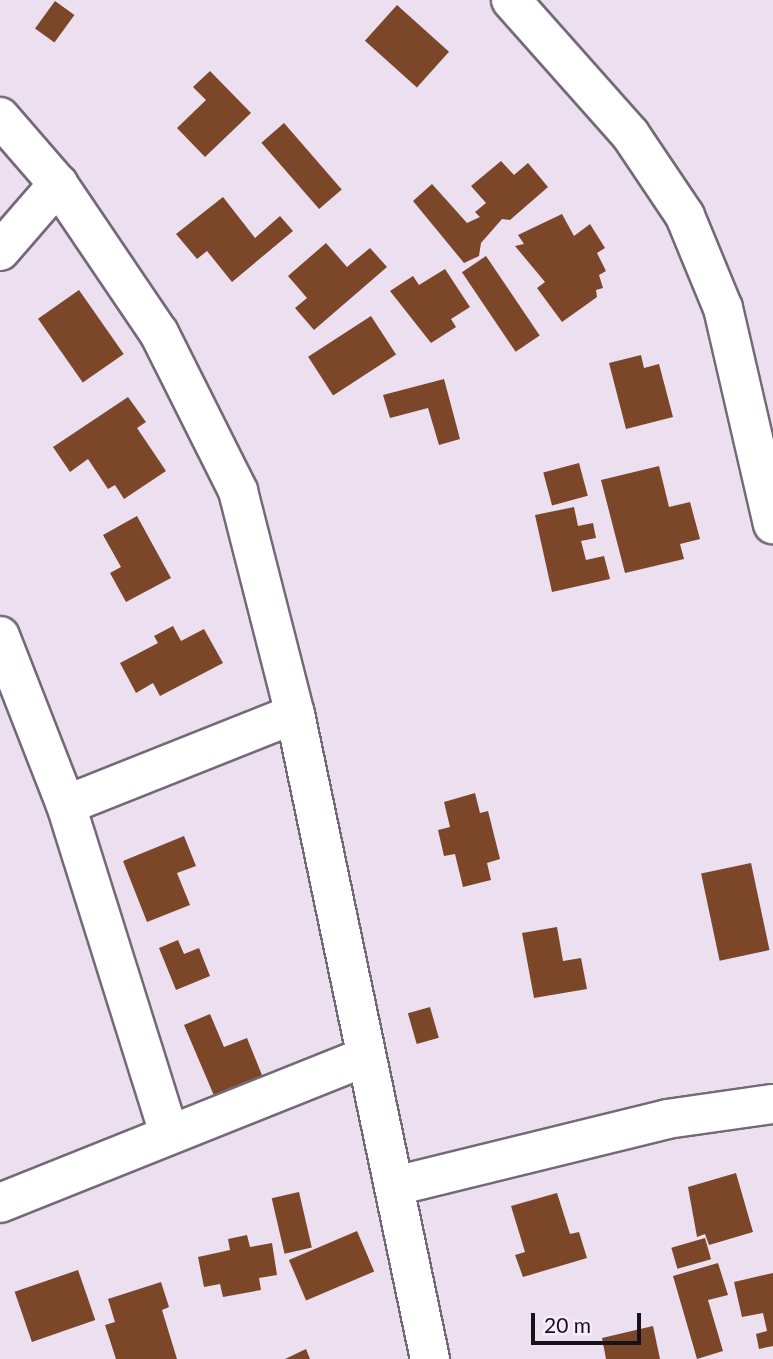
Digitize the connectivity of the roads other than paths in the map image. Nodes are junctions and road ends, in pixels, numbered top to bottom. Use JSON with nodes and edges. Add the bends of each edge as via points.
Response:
{"nodes":[{"id":1,"x":511,"y":0,"type":"edge"},
{"id":2,"x":0,"y":117,"type":"edge"},
{"id":3,"x":58,"y":184,"type":"junction"},
{"id":4,"x":0,"y":251,"type":"edge"},
{"id":5,"x":767,"y":458,"type":"edge"},
{"id":6,"x":773,"y":524,"type":"edge"},
{"id":7,"x":0,"y":636,"type":"edge"},
{"id":8,"x":295,"y":714,"type":"junction"},
{"id":9,"x":66,"y":805,"type":"junction"},
{"id":10,"x":365,"y":1057,"type":"junction"},
{"id":11,"x":773,"y":1104,"type":"edge"},
{"id":12,"x":169,"y":1133,"type":"junction"},
{"id":13,"x":395,"y":1186,"type":"junction"},
{"id":14,"x":0,"y":1203,"type":"edge"},
{"id":15,"x":430,"y":1359,"type":"edge"}],
"edges":[{"from":1,"to":5,"type":"street","via":[[630,134],[685,216],[723,308]]},
{"from":2,"to":3,"type":"street"},
{"from":3,"to":4,"type":"street"},
{"from":3,"to":8,"type":"street","via":[[159,333],[238,491]]},
{"from":5,"to":6,"type":"street"},
{"from":7,"to":9,"type":"street"},
{"from":8,"to":9,"type":"street"},
{"from":8,"to":10,"type":"street"},
{"from":9,"to":12,"type":"street"},
{"from":10,"to":12,"type":"street"},
{"from":10,"to":13,"type":"street"},
{"from":11,"to":13,"type":"street","via":[[667,1119]]},
{"from":12,"to":14,"type":"street"},
{"from":13,"to":15,"type":"street"}]}
